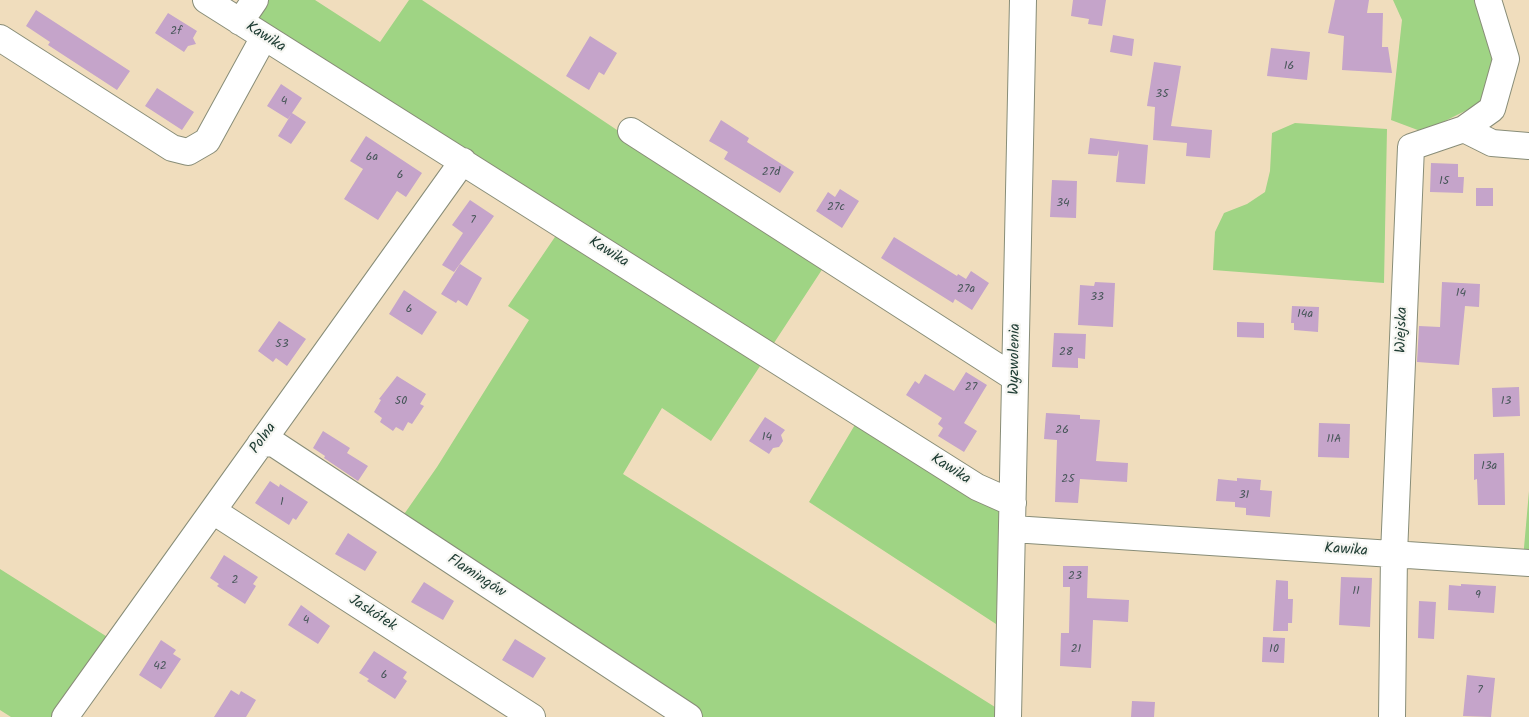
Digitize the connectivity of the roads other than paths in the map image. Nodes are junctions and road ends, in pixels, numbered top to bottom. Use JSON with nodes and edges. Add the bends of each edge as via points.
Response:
{"nodes":[{"id":1,"x":206,"y":0,"type":"edge"},
{"id":2,"x":255,"y":0,"type":"edge"},
{"id":3,"x":1023,"y":0,"type":"edge"},
{"id":4,"x":1488,"y":0,"type":"edge"},
{"id":5,"x":240,"y":22,"type":"junction"},
{"id":6,"x":264,"y":37,"type":"junction"},
{"id":7,"x":0,"y":38,"type":"edge"},
{"id":8,"x":1464,"y":129,"type":"junction"},
{"id":9,"x":630,"y":131,"type":"dead end"},
{"id":10,"x":1529,"y":146,"type":"edge"},
{"id":11,"x":463,"y":161,"type":"junction"},
{"id":12,"x":1015,"y":378,"type":"junction"},
{"id":13,"x":260,"y":444,"type":"junction"},
{"id":14,"x":1013,"y":503,"type":"junction"},
{"id":15,"x":213,"y":511,"type":"junction"},
{"id":16,"x":1012,"y":528,"type":"junction"},
{"id":17,"x":1394,"y":554,"type":"junction"},
{"id":18,"x":1529,"y":564,"type":"edge"},
{"id":19,"x":65,"y":717,"type":"edge"},
{"id":20,"x":532,"y":717,"type":"edge"},
{"id":21,"x":689,"y":717,"type":"edge"},
{"id":22,"x":1008,"y":717,"type":"edge"},
{"id":23,"x":1392,"y":717,"type":"edge"}],
"edges":[{"from":1,"to":5,"type":"street","name":"Kawika"},
{"from":2,"to":5,"type":"street"},
{"from":3,"to":12,"type":"street","name":"Wyzwolenia"},
{"from":4,"to":8,"type":"street","name":"Wiejska","via":[[1506,59],[1492,109]]},
{"from":5,"to":6,"type":"street","name":"Kawika"},
{"from":6,"to":7,"type":"street","via":[[207,141],[188,152],[172,148]]},
{"from":6,"to":11,"type":"street","name":"Kawika"},
{"from":8,"to":10,"type":"street","via":[[1492,143]]},
{"from":8,"to":17,"type":"street","name":"Wiejska","via":[[1411,147]]},
{"from":9,"to":12,"type":"street"},
{"from":11,"to":13,"type":"street","name":"Polna"},
{"from":11,"to":14,"type":"street","name":"Kawika","via":[[977,487]]},
{"from":12,"to":14,"type":"street","name":"Wyzwolenia"},
{"from":13,"to":15,"type":"street","name":"Polna"},
{"from":13,"to":21,"type":"street","name":"Flamingów","via":[[273,443]]},
{"from":14,"to":16,"type":"street","name":"Wyzwolenia"},
{"from":15,"to":19,"type":"street","name":"Polna"},
{"from":15,"to":20,"type":"street","name":"Jaskółek"},
{"from":16,"to":17,"type":"street","name":"Kawika"},
{"from":16,"to":22,"type":"street","name":"Wyzwolenia"},
{"from":17,"to":18,"type":"street","name":"Kawika"},
{"from":17,"to":23,"type":"street","name":"Wiejska"}]}
